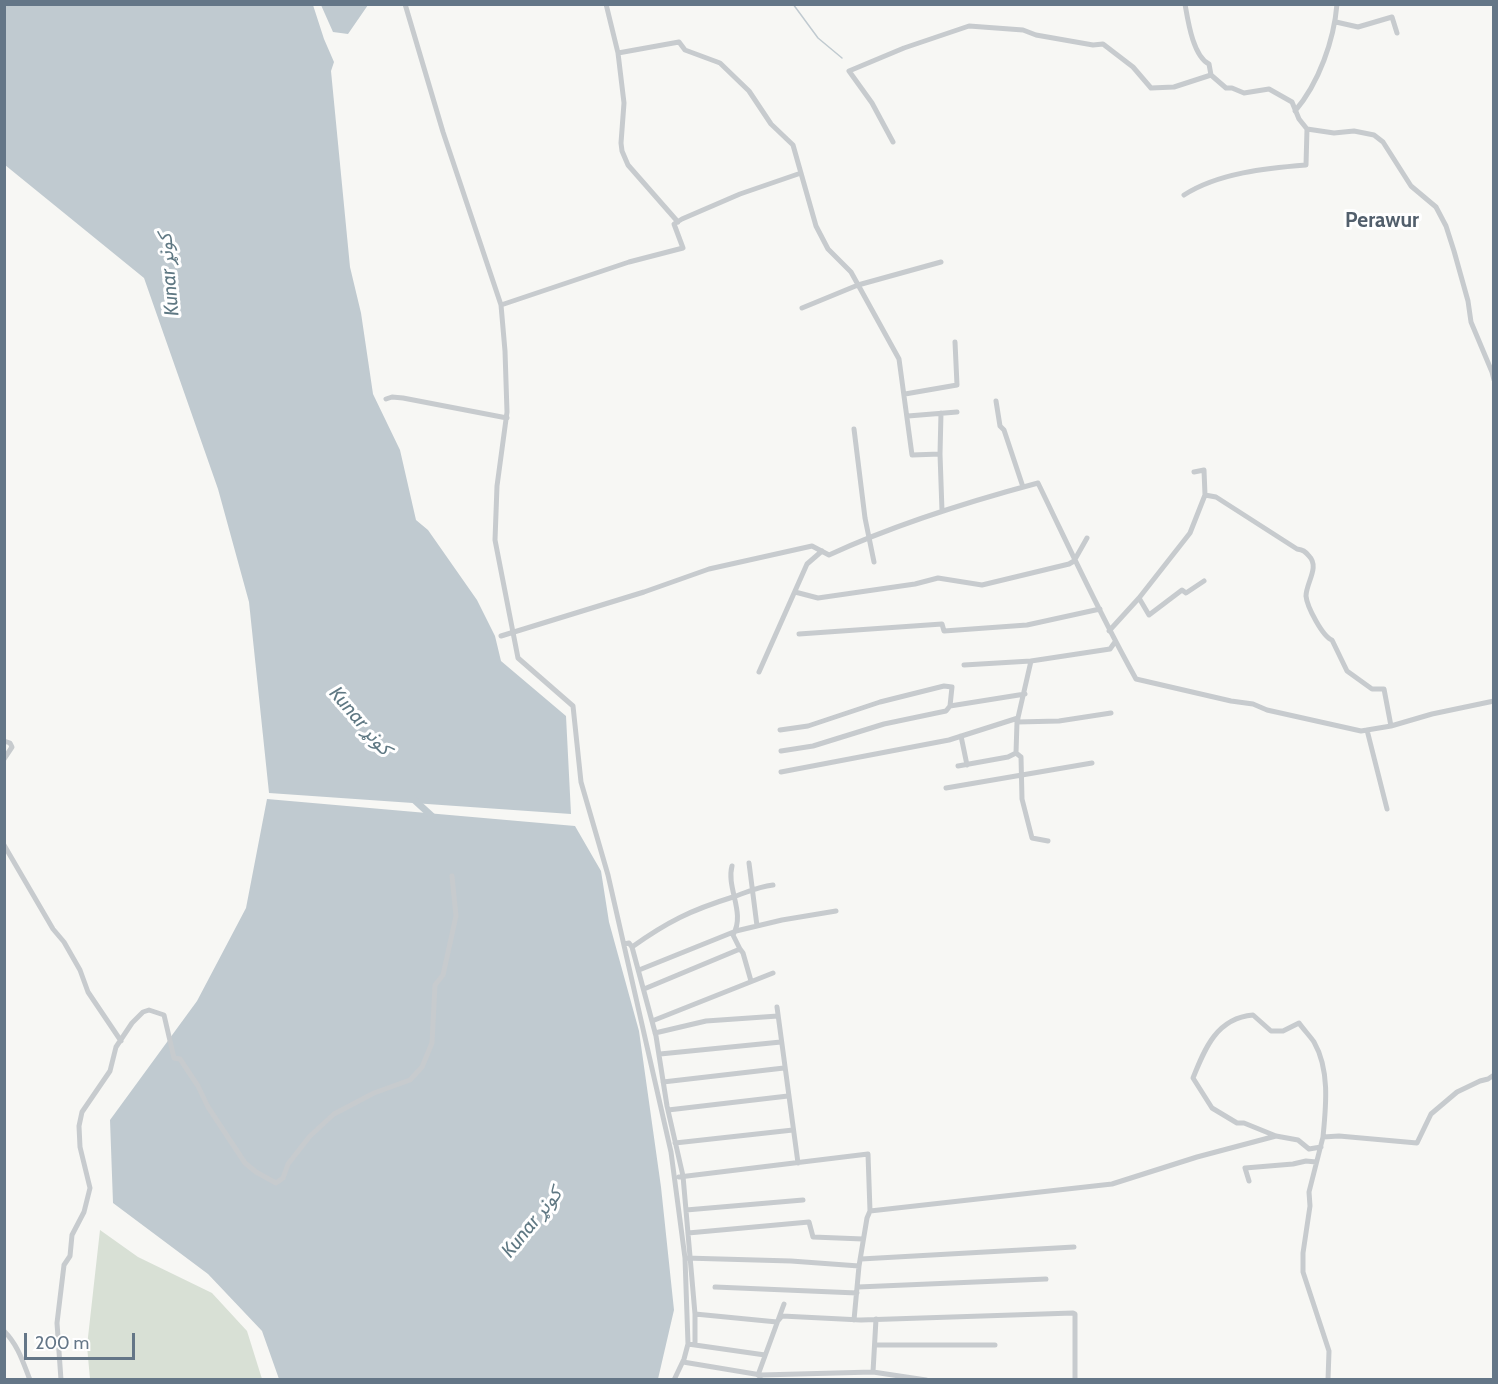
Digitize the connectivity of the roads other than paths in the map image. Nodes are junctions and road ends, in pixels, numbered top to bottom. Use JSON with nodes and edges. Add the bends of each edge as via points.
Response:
{"nodes":[{"id":1,"x":405,"y":4,"type":"edge"},
{"id":2,"x":606,"y":4,"type":"edge"},
{"id":3,"x":1185,"y":4,"type":"edge"},
{"id":4,"x":1337,"y":4,"type":"edge"},
{"id":5,"x":1336,"y":22,"type":"junction"},
{"id":6,"x":1396,"y":33,"type":"dead end"},
{"id":7,"x":618,"y":53,"type":"junction"},
{"id":8,"x":1211,"y":75,"type":"junction"},
{"id":9,"x":1295,"y":111,"type":"junction"},
{"id":10,"x":1307,"y":129,"type":"junction"},
{"id":11,"x":893,"y":142,"type":"dead end"},
{"id":12,"x":801,"y":173,"type":"junction"},
{"id":13,"x":1184,"y":195,"type":"dead end"},
{"id":14,"x":678,"y":222,"type":"junction"},
{"id":15,"x":941,"y":262,"type":"dead end"},
{"id":16,"x":858,"y":285,"type":"junction"},
{"id":17,"x":501,"y":305,"type":"junction"},
{"id":18,"x":802,"y":308,"type":"dead end"},
{"id":19,"x":955,"y":342,"type":"dead end"},
{"id":20,"x":1494,"y":380,"type":"edge"},
{"id":21,"x":904,"y":394,"type":"junction"},
{"id":22,"x":386,"y":399,"type":"dead end"},
{"id":23,"x":996,"y":401,"type":"dead end"},
{"id":24,"x":957,"y":412,"type":"dead end"},
{"id":25,"x":940,"y":413,"type":"junction"},
{"id":26,"x":908,"y":416,"type":"junction"},
{"id":27,"x":507,"y":418,"type":"junction"},
{"id":28,"x":854,"y":429,"type":"dead end"},
{"id":29,"x":940,"y":454,"type":"junction"},
{"id":30,"x":1194,"y":472,"type":"dead end"},
{"id":31,"x":1023,"y":487,"type":"junction"},
{"id":32,"x":1205,"y":495,"type":"junction"},
{"id":33,"x":942,"y":511,"type":"junction"},
{"id":34,"x":869,"y":537,"type":"junction"},
{"id":35,"x":1087,"y":538,"type":"dead end"},
{"id":36,"x":822,"y":551,"type":"junction"},
{"id":37,"x":1074,"y":561,"type":"junction"},
{"id":38,"x":874,"y":562,"type":"dead end"},
{"id":39,"x":1204,"y":582,"type":"dead end"},
{"id":40,"x":795,"y":592,"type":"junction"},
{"id":41,"x":1138,"y":598,"type":"junction"},
{"id":42,"x":1100,"y":609,"type":"junction"},
{"id":43,"x":1109,"y":631,"type":"junction"},
{"id":44,"x":513,"y":633,"type":"junction"},
{"id":45,"x":799,"y":634,"type":"dead end"},
{"id":46,"x":501,"y":636,"type":"dead end"},
{"id":47,"x":1115,"y":642,"type":"junction"},
{"id":48,"x":1031,"y":661,"type":"junction"},
{"id":49,"x":964,"y":665,"type":"dead end"},
{"id":50,"x":759,"y":672,"type":"dead end"},
{"id":51,"x":1025,"y":694,"type":"junction"},
{"id":52,"x":1494,"y":701,"type":"edge"},
{"id":53,"x":950,"y":706,"type":"junction"},
{"id":54,"x":1111,"y":713,"type":"dead end"},
{"id":55,"x":1018,"y":720,"type":"junction"},
{"id":56,"x":1391,"y":726,"type":"junction"},
{"id":57,"x":780,"y":730,"type":"dead end"},
{"id":58,"x":1367,"y":730,"type":"junction"},
{"id":59,"x":961,"y":736,"type":"junction"},
{"id":60,"x":4,"y":741,"type":"edge"},
{"id":61,"x":781,"y":751,"type":"dead end"},
{"id":62,"x":1016,"y":753,"type":"junction"},
{"id":63,"x":4,"y":759,"type":"edge"},
{"id":64,"x":1092,"y":763,"type":"dead end"},
{"id":65,"x":967,"y":765,"type":"junction"},
{"id":66,"x":958,"y":766,"type":"dead end"},
{"id":67,"x":781,"y":772,"type":"dead end"},
{"id":68,"x":1022,"y":775,"type":"junction"},
{"id":69,"x":946,"y":788,"type":"dead end"},
{"id":70,"x":1387,"y":809,"type":"dead end"},
{"id":71,"x":1048,"y":842,"type":"dead end"},
{"id":72,"x":4,"y":845,"type":"edge"},
{"id":73,"x":749,"y":863,"type":"dead end"},
{"id":74,"x":732,"y":866,"type":"dead end"},
{"id":75,"x":452,"y":876,"type":"dead end"},
{"id":76,"x":773,"y":885,"type":"dead end"},
{"id":77,"x":752,"y":888,"type":"junction"},
{"id":78,"x":735,"y":896,"type":"junction"},
{"id":79,"x":836,"y":911,"type":"dead end"},
{"id":80,"x":757,"y":926,"type":"junction"},
{"id":81,"x":735,"y":931,"type":"junction"},
{"id":82,"x":624,"y":944,"type":"junction"},
{"id":83,"x":632,"y":947,"type":"junction"},
{"id":84,"x":740,"y":949,"type":"junction"},
{"id":85,"x":639,"y":970,"type":"junction"},
{"id":86,"x":773,"y":973,"type":"dead end"},
{"id":87,"x":751,"y":981,"type":"junction"},
{"id":88,"x":644,"y":989,"type":"junction"},
{"id":89,"x":777,"y":1007,"type":"dead end"},
{"id":90,"x":778,"y":1016,"type":"junction"},
{"id":91,"x":652,"y":1021,"type":"junction"},
{"id":92,"x":655,"y":1033,"type":"junction"},
{"id":93,"x":121,"y":1041,"type":"junction"},
{"id":94,"x":781,"y":1042,"type":"junction"},
{"id":95,"x":660,"y":1054,"type":"junction"},
{"id":96,"x":784,"y":1068,"type":"junction"},
{"id":97,"x":1494,"y":1075,"type":"edge"},
{"id":98,"x":664,"y":1082,"type":"junction"},
{"id":99,"x":656,"y":1083,"type":"junction"},
{"id":100,"x":788,"y":1096,"type":"junction"},
{"id":101,"x":668,"y":1110,"type":"junction"},
{"id":102,"x":793,"y":1130,"type":"junction"},
{"id":103,"x":1276,"y":1136,"type":"junction"},
{"id":104,"x":1323,"y":1137,"type":"junction"},
{"id":105,"x":675,"y":1143,"type":"junction"},
{"id":106,"x":1322,"y":1147,"type":"junction"},
{"id":107,"x":1316,"y":1162,"type":"junction"},
{"id":108,"x":798,"y":1163,"type":"junction"},
{"id":109,"x":683,"y":1176,"type":"junction"},
{"id":110,"x":675,"y":1177,"type":"junction"},
{"id":111,"x":1249,"y":1181,"type":"dead end"},
{"id":112,"x":803,"y":1200,"type":"dead end"},
{"id":113,"x":686,"y":1210,"type":"junction"},
{"id":114,"x":870,"y":1211,"type":"junction"},
{"id":115,"x":688,"y":1233,"type":"junction"},
{"id":116,"x":863,"y":1239,"type":"junction"},
{"id":117,"x":1074,"y":1247,"type":"dead end"},
{"id":118,"x":687,"y":1258,"type":"junction"},
{"id":119,"x":861,"y":1259,"type":"junction"},
{"id":120,"x":859,"y":1266,"type":"junction"},
{"id":121,"x":1046,"y":1279,"type":"dead end"},
{"id":122,"x":715,"y":1287,"type":"dead end"},
{"id":123,"x":857,"y":1290,"type":"junction"},
{"id":124,"x":784,"y":1304,"type":"dead end"},
{"id":125,"x":695,"y":1314,"type":"junction"},
{"id":126,"x":854,"y":1320,"type":"junction"},
{"id":127,"x":876,"y":1320,"type":"junction"},
{"id":128,"x":777,"y":1322,"type":"junction"},
{"id":129,"x":4,"y":1331,"type":"edge"},
{"id":130,"x":688,"y":1344,"type":"junction"},
{"id":131,"x":695,"y":1345,"type":"junction"},
{"id":132,"x":875,"y":1345,"type":"junction"},
{"id":133,"x":995,"y":1345,"type":"dead end"},
{"id":134,"x":765,"y":1355,"type":"junction"},
{"id":135,"x":683,"y":1362,"type":"junction"},
{"id":136,"x":873,"y":1372,"type":"junction"},
{"id":137,"x":759,"y":1377,"type":"edge"},
{"id":138,"x":30,"y":1380,"type":"edge"},
{"id":139,"x":61,"y":1380,"type":"edge"},
{"id":140,"x":674,"y":1380,"type":"edge"},
{"id":141,"x":926,"y":1380,"type":"edge"},
{"id":142,"x":1075,"y":1380,"type":"edge"},
{"id":143,"x":1328,"y":1380,"type":"edge"}],
"edges":[{"from":1,"to":17,"type":"street"},
{"from":2,"to":7,"type":"street"},
{"from":3,"to":8,"type":"street","via":[[1192,36],[1203,61],[1209,64]]},
{"from":4,"to":5,"type":"street"},
{"from":5,"to":6,"type":"street","via":[[1358,27],[1392,16]]},
{"from":5,"to":9,"type":"street","via":[[1323,63]]},
{"from":7,"to":12,"type":"street","via":[[679,42],[685,50],[720,63],[749,91],[771,124],[793,145]]},
{"from":7,"to":14,"type":"street","via":[[624,103],[622,151],[628,165]]},
{"from":8,"to":9,"type":"street","via":[[1226,88],[1244,93],[1269,89],[1292,102]]},
{"from":8,"to":11,"type":"street","via":[[1174,87],[1151,88],[1133,67],[1103,44],[1023,30],[969,26],[849,71]]},
{"from":9,"to":10,"type":"street"},
{"from":10,"to":13,"type":"street","via":[[1306,165],[1261,168],[1204,183]]},
{"from":10,"to":20,"type":"street","via":[[1374,135],[1383,142],[1411,186],[1436,207],[1452,243],[1471,322]]},
{"from":12,"to":14,"type":"street","via":[[740,194]]},
{"from":12,"to":16,"type":"street","via":[[816,226],[828,249]]},
{"from":14,"to":17,"type":"street","via":[[674,224],[683,248]]},
{"from":15,"to":16,"type":"street"},
{"from":16,"to":18,"type":"street"},
{"from":16,"to":21,"type":"street","via":[[899,359]]},
{"from":17,"to":27,"type":"street"},
{"from":19,"to":21,"type":"street","via":[[957,385]]},
{"from":21,"to":26,"type":"street"},
{"from":22,"to":27,"type":"street"},
{"from":23,"to":31,"type":"street","via":[[1000,426]]},
{"from":24,"to":25,"type":"street"},
{"from":25,"to":26,"type":"street"},
{"from":25,"to":29,"type":"street"},
{"from":26,"to":29,"type":"street","via":[[912,455]]},
{"from":27,"to":44,"type":"street","via":[[497,486],[495,540]]},
{"from":28,"to":34,"type":"street"},
{"from":29,"to":33,"type":"street"},
{"from":30,"to":32,"type":"street","via":[[1204,470]]},
{"from":31,"to":33,"type":"street"},
{"from":31,"to":37,"type":"street","via":[[1038,483]]},
{"from":32,"to":41,"type":"street","via":[[1190,533]]},
{"from":32,"to":56,"type":"street","via":[[1216,497],[1312,559],[1314,566],[1306,597],[1317,622],[1327,639],[1332,640],[1347,671],[1372,689],[1384,688]]},
{"from":33,"to":34,"type":"street"},
{"from":34,"to":36,"type":"street","via":[[829,555]]},
{"from":34,"to":38,"type":"street"},
{"from":35,"to":37,"type":"street"},
{"from":36,"to":40,"type":"street","via":[[807,564]]},
{"from":36,"to":44,"type":"street","via":[[812,546],[709,569]]},
{"from":37,"to":40,"type":"street","via":[[982,585],[938,578],[818,598]]},
{"from":37,"to":42,"type":"street"},
{"from":39,"to":41,"type":"street","via":[[1186,593],[1182,590],[1149,615]]},
{"from":40,"to":50,"type":"street"},
{"from":41,"to":43,"type":"street"},
{"from":42,"to":43,"type":"street"},
{"from":42,"to":45,"type":"street","via":[[1027,625],[958,631],[944,631],[942,624]]},
{"from":43,"to":47,"type":"street"},
{"from":44,"to":46,"type":"street"},
{"from":44,"to":82,"type":"street","via":[[518,658],[573,706],[581,782]]},
{"from":47,"to":48,"type":"street","via":[[1110,649]]},
{"from":47,"to":58,"type":"street","via":[[1136,679],[1330,725]]},
{"from":48,"to":49,"type":"street"},
{"from":48,"to":51,"type":"street"},
{"from":51,"to":53,"type":"street"},
{"from":51,"to":55,"type":"street"},
{"from":52,"to":56,"type":"street"},
{"from":53,"to":57,"type":"street","via":[[952,687],[944,686],[808,726]]},
{"from":53,"to":61,"type":"street","via":[[946,711]]},
{"from":54,"to":55,"type":"street","via":[[1059,720]]},
{"from":55,"to":59,"type":"street"},
{"from":55,"to":62,"type":"street"},
{"from":56,"to":58,"type":"street"},
{"from":58,"to":70,"type":"street"},
{"from":59,"to":65,"type":"street"},
{"from":59,"to":67,"type":"street"},
{"from":60,"to":63,"type":"street","via":[[12,747]]},
{"from":62,"to":65,"type":"street"},
{"from":62,"to":68,"type":"street","via":[[1021,757]]},
{"from":64,"to":68,"type":"street"},
{"from":65,"to":66,"type":"street"},
{"from":68,"to":69,"type":"street"},
{"from":68,"to":71,"type":"street","via":[[1022,800],[1032,838]]},
{"from":72,"to":93,"type":"street","via":[[80,970],[88,992]]},
{"from":73,"to":77,"type":"street"},
{"from":74,"to":78,"type":"street"},
{"from":75,"to":93,"type":"street","via":[[456,916],[443,975],[435,985],[432,1042],[422,1067],[410,1080],[334,1114],[310,1136],[276,1183],[245,1163],[180,1059],[174,1058],[164,1015],[143,1012]]},
{"from":76,"to":77,"type":"street"},
{"from":77,"to":78,"type":"street"},
{"from":77,"to":80,"type":"street"},
{"from":78,"to":81,"type":"street"},
{"from":78,"to":83,"type":"street","via":[[664,924]]},
{"from":79,"to":80,"type":"street"},
{"from":80,"to":81,"type":"street"},
{"from":81,"to":84,"type":"street"},
{"from":81,"to":85,"type":"street"},
{"from":82,"to":83,"type":"street"},
{"from":82,"to":99,"type":"street"},
{"from":83,"to":85,"type":"street"},
{"from":84,"to":87,"type":"street"},
{"from":84,"to":88,"type":"street"},
{"from":85,"to":88,"type":"street"},
{"from":86,"to":87,"type":"street"},
{"from":87,"to":91,"type":"street"},
{"from":88,"to":91,"type":"street"},
{"from":89,"to":90,"type":"street"},
{"from":90,"to":92,"type":"street","via":[[706,1021]]},
{"from":90,"to":94,"type":"street"},
{"from":91,"to":92,"type":"street"},
{"from":92,"to":95,"type":"street"},
{"from":93,"to":139,"type":"street","via":[[110,1071],[82,1112],[79,1126],[90,1188],[64,1265],[57,1323]]},
{"from":94,"to":95,"type":"street"},
{"from":94,"to":96,"type":"street"},
{"from":95,"to":98,"type":"street"},
{"from":96,"to":98,"type":"street"},
{"from":96,"to":100,"type":"street"},
{"from":97,"to":104,"type":"street","via":[[1457,1092],[1431,1114],[1417,1143]]},
{"from":98,"to":99,"type":"street"},
{"from":98,"to":101,"type":"street"},
{"from":99,"to":110,"type":"street"},
{"from":100,"to":101,"type":"street"},
{"from":100,"to":102,"type":"street"},
{"from":101,"to":105,"type":"street"},
{"from":102,"to":105,"type":"street"},
{"from":102,"to":108,"type":"street"},
{"from":103,"to":104,"type":"street","via":[[1238,1123],[1212,1108],[1193,1078],[1216,1034],[1242,1016],[1253,1015],[1271,1031],[1283,1031],[1299,1023],[1314,1042],[1325,1071]]},
{"from":103,"to":106,"type":"street","via":[[1298,1140],[1309,1149]]},
{"from":103,"to":114,"type":"street","via":[[1112,1184]]},
{"from":104,"to":106,"type":"street"},
{"from":105,"to":109,"type":"street"},
{"from":106,"to":107,"type":"street"},
{"from":107,"to":111,"type":"street","via":[[1245,1168]]},
{"from":107,"to":143,"type":"street","via":[[1302,1272],[1329,1351]]},
{"from":108,"to":109,"type":"street"},
{"from":108,"to":114,"type":"street","via":[[868,1154]]},
{"from":109,"to":110,"type":"street"},
{"from":109,"to":113,"type":"street"},
{"from":110,"to":118,"type":"street"},
{"from":112,"to":113,"type":"street"},
{"from":113,"to":115,"type":"street"},
{"from":114,"to":116,"type":"street"},
{"from":115,"to":116,"type":"street","via":[[809,1222],[813,1237]]},
{"from":115,"to":118,"type":"street"},
{"from":116,"to":119,"type":"street"},
{"from":117,"to":119,"type":"street"},
{"from":118,"to":120,"type":"street"},
{"from":118,"to":125,"type":"street"},
{"from":118,"to":130,"type":"street"},
{"from":119,"to":120,"type":"street"},
{"from":120,"to":123,"type":"street"},
{"from":121,"to":123,"type":"street"},
{"from":122,"to":123,"type":"street"},
{"from":123,"to":126,"type":"street"},
{"from":124,"to":128,"type":"street"},
{"from":125,"to":128,"type":"street"},
{"from":125,"to":131,"type":"street"},
{"from":126,"to":127,"type":"street"},
{"from":126,"to":128,"type":"street","via":[[782,1316]]},
{"from":127,"to":132,"type":"street"},
{"from":127,"to":142,"type":"street","via":[[1074,1313]]},
{"from":128,"to":134,"type":"street"},
{"from":129,"to":138,"type":"street","via":[[21,1355]]},
{"from":130,"to":131,"type":"street"},
{"from":130,"to":135,"type":"street"},
{"from":131,"to":134,"type":"street"},
{"from":132,"to":133,"type":"street"},
{"from":132,"to":136,"type":"street"},
{"from":134,"to":137,"type":"street"},
{"from":135,"to":137,"type":"street"},
{"from":135,"to":140,"type":"street"},
{"from":136,"to":137,"type":"street"},
{"from":136,"to":141,"type":"street"}]}
